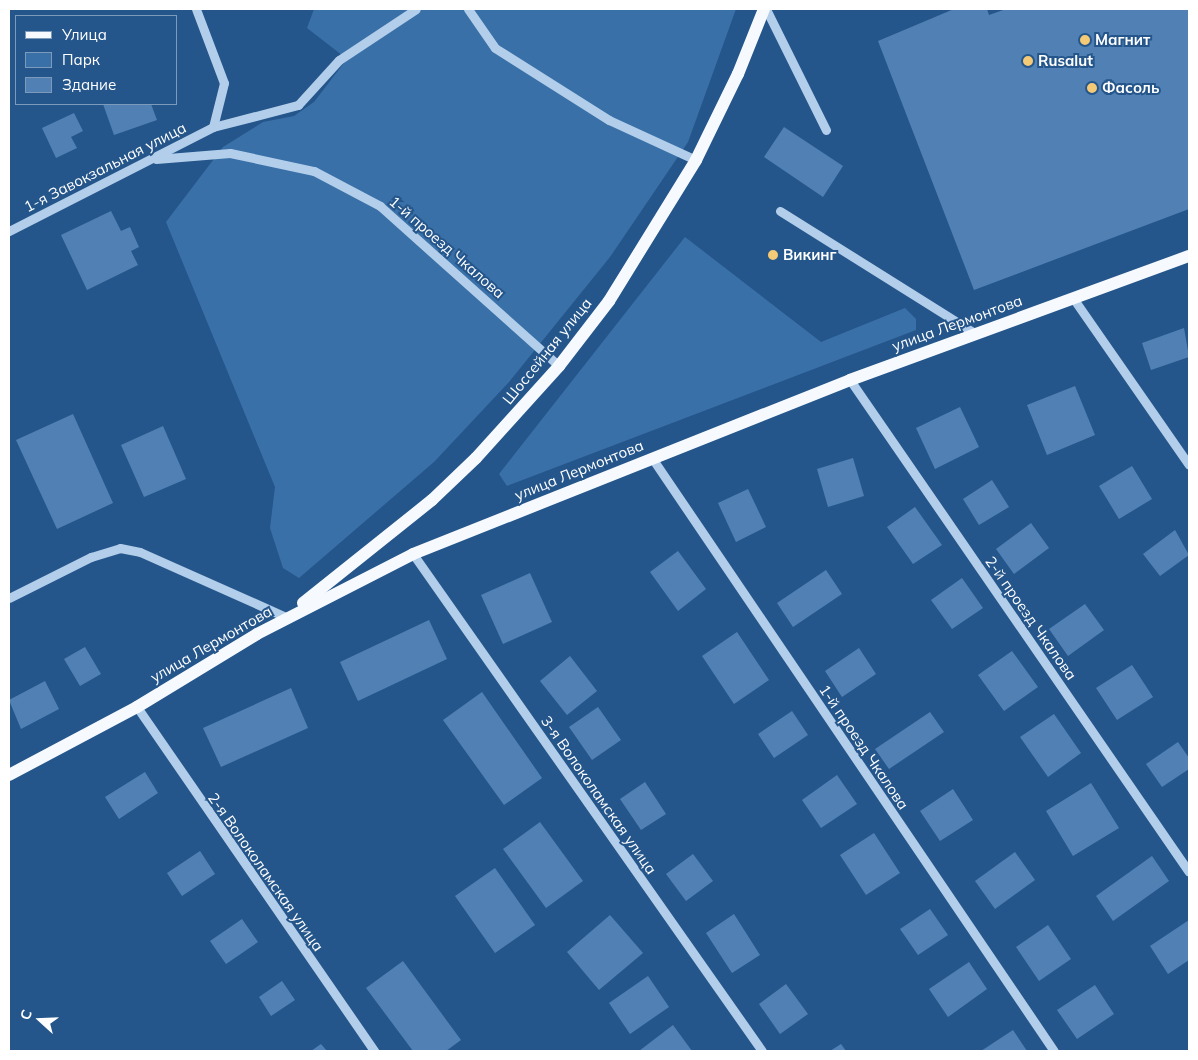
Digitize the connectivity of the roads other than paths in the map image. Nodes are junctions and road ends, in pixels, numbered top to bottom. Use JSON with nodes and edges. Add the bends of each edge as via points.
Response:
{"nodes":[{"id":1,"x":196,"y":9,"type":"edge"},
{"id":2,"x":416,"y":9,"type":"edge"},
{"id":3,"x":468,"y":9,"type":"edge"},
{"id":4,"x":765,"y":9,"type":"edge"},
{"id":5,"x":213,"y":127,"type":"junction"},
{"id":6,"x":826,"y":130,"type":"dead end"},
{"id":7,"x":156,"y":159,"type":"junction"},
{"id":8,"x":696,"y":160,"type":"junction"},
{"id":9,"x":780,"y":211,"type":"dead end"},
{"id":10,"x":9,"y":231,"type":"edge"},
{"id":11,"x":1189,"y":256,"type":"edge"},
{"id":12,"x":1073,"y":298,"type":"junction"},
{"id":13,"x":976,"y":334,"type":"junction"},
{"id":14,"x":559,"y":366,"type":"junction"},
{"id":15,"x":850,"y":380,"type":"junction"},
{"id":16,"x":652,"y":458,"type":"junction"},
{"id":17,"x":1189,"y":465,"type":"edge"},
{"id":18,"x":413,"y":554,"type":"junction"},
{"id":19,"x":9,"y":598,"type":"edge"},
{"id":20,"x":284,"y":616,"type":"junction"},
{"id":21,"x":257,"y":634,"type":"junction"},
{"id":22,"x":137,"y":707,"type":"junction"},
{"id":23,"x":9,"y":775,"type":"edge"},
{"id":24,"x":1189,"y":872,"type":"edge"},
{"id":25,"x":374,"y":1051,"type":"edge"},
{"id":26,"x":762,"y":1051,"type":"edge"},
{"id":27,"x":1054,"y":1051,"type":"edge"}],
"edges":[{"from":1,"to":5,"type":"street","via":[[224,83]]},
{"from":2,"to":5,"type":"street","name":"1-я Завокзальная улица","via":[[339,60],[298,105]]},
{"from":3,"to":8,"type":"street","via":[[495,48],[609,120]]},
{"from":4,"to":6,"type":"street"},
{"from":4,"to":8,"type":"main road","name":"Шоссейная улица"},
{"from":5,"to":7,"type":"street","name":"1-я Завокзальная улица"},
{"from":7,"to":10,"type":"street","name":"1-я Завокзальная улица"},
{"from":7,"to":14,"type":"street","name":"1-й проезд Чкалова","via":[[230,153],[314,171],[380,206]]},
{"from":8,"to":14,"type":"main road","name":"Шоссейная улица","via":[[609,301]]},
{"from":9,"to":13,"type":"street"},
{"from":11,"to":12,"type":"main road","name":"улица Лермонтова"},
{"from":12,"to":13,"type":"main road","name":"улица Лермонтова"},
{"from":12,"to":17,"type":"street"},
{"from":13,"to":15,"type":"main road","name":"улица Лермонтова"},
{"from":14,"to":20,"type":"main road","name":"Шоссейная улица","via":[[506,426],[432,500],[385,541]]},
{"from":15,"to":16,"type":"main road","name":"улица Лермонтова"},
{"from":15,"to":24,"type":"street","name":"2-й проезд Чкалова"},
{"from":16,"to":18,"type":"main road","name":"улица Лермонтова"},
{"from":16,"to":27,"type":"street","name":"1-й проезд Чкалова"},
{"from":18,"to":21,"type":"main road","name":"улица Лермонтова"},
{"from":18,"to":26,"type":"street","name":"3-я Волоколамская улица"},
{"from":19,"to":20,"type":"street","via":[[91,557],[120,548],[140,552]]},
{"from":20,"to":21,"type":"main road","name":"Шоссейная улица"},
{"from":21,"to":22,"type":"main road","name":"улица Лермонтова"},
{"from":22,"to":23,"type":"main road","name":"улица Лермонтова"},
{"from":22,"to":25,"type":"street","name":"2-я Волоколамская улица"}]}
